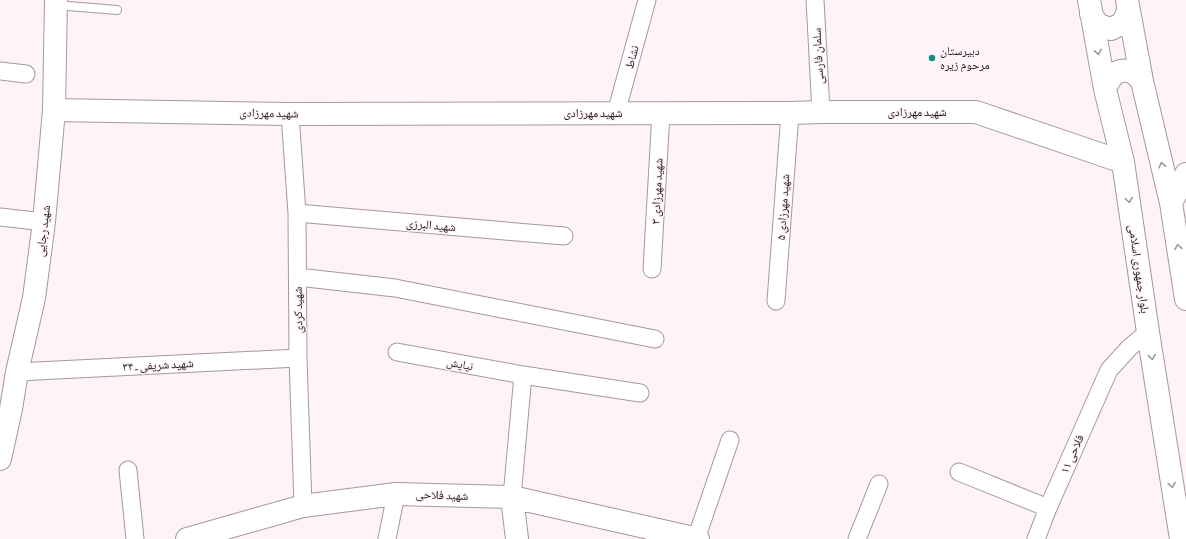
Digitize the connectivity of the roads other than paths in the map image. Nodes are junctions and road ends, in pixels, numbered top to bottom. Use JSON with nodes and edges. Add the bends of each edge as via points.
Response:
{"nodes":[{"id":1,"x":648,"y":0,"type":"edge"},
{"id":2,"x":816,"y":0,"type":"edge"},
{"id":3,"x":56,"y":3,"type":"edge"},
{"id":4,"x":1128,"y":5,"type":"edge"},
{"id":5,"x":1090,"y":7,"type":"edge"},
{"id":6,"x":117,"y":10,"type":"dead end"},
{"id":7,"x":0,"y":71,"type":"edge"},
{"id":8,"x":26,"y":74,"type":"dead end"},
{"id":9,"x":1142,"y":81,"type":"junction"},
{"id":10,"x":1105,"y":89,"type":"junction"},
{"id":11,"x":54,"y":110,"type":"junction"},
{"id":12,"x":822,"y":112,"type":"junction"},
{"id":13,"x":616,"y":113,"type":"junction"},
{"id":14,"x":661,"y":113,"type":"junction"},
{"id":15,"x":790,"y":113,"type":"junction"},
{"id":16,"x":290,"y":114,"type":"junction"},
{"id":17,"x":1123,"y":162,"type":"junction"},
{"id":18,"x":1186,"y":174,"type":"edge"},
{"id":19,"x":1171,"y":203,"type":"junction"},
{"id":20,"x":297,"y":213,"type":"junction"},
{"id":21,"x":0,"y":217,"type":"edge"},
{"id":22,"x":44,"y":222,"type":"junction"},
{"id":23,"x":564,"y":236,"type":"dead end"},
{"id":24,"x":652,"y":269,"type":"dead end"},
{"id":25,"x":298,"y":277,"type":"junction"},
{"id":26,"x":1186,"y":299,"type":"edge"},
{"id":27,"x":776,"y":301,"type":"dead end"},
{"id":28,"x":1148,"y":332,"type":"junction"},
{"id":29,"x":655,"y":339,"type":"dead end"},
{"id":30,"x":397,"y":352,"type":"dead end"},
{"id":31,"x":298,"y":358,"type":"junction"},
{"id":32,"x":17,"y":372,"type":"junction"},
{"id":33,"x":523,"y":375,"type":"junction"},
{"id":34,"x":640,"y":393,"type":"dead end"},
{"id":35,"x":6,"y":408,"type":"edge"},
{"id":36,"x":730,"y":440,"type":"dead end"},
{"id":37,"x":0,"y":458,"type":"edge"},
{"id":38,"x":128,"y":470,"type":"dead end"},
{"id":39,"x":959,"y":472,"type":"dead end"},
{"id":40,"x":879,"y":484,"type":"dead end"},
{"id":41,"x":396,"y":494,"type":"junction"},
{"id":42,"x":512,"y":497,"type":"junction"},
{"id":43,"x":304,"y":506,"type":"junction"},
{"id":44,"x":1048,"y":508,"type":"junction"},
{"id":45,"x":1182,"y":536,"type":"edge"},
{"id":46,"x":135,"y":539,"type":"edge"},
{"id":47,"x":187,"y":539,"type":"edge"},
{"id":48,"x":387,"y":539,"type":"edge"},
{"id":49,"x":517,"y":539,"type":"edge"},
{"id":50,"x":697,"y":539,"type":"edge"},
{"id":51,"x":857,"y":539,"type":"edge"},
{"id":52,"x":1036,"y":539,"type":"edge"}],
"edges":[{"from":1,"to":13,"type":"street","name":"نشاط"},
{"from":2,"to":12,"type":"street","name":"سلمان فارسی"},
{"from":3,"to":6,"type":"lane"},
{"from":3,"to":11,"type":"street","name":"شهید رجایی"},
{"from":4,"to":5,"type":"street","via":[[1123,23],[1111,29],[1098,25]]},
{"from":4,"to":9,"type":"street"},
{"from":5,"to":10,"type":"street","name":"بلوار جمهوری اسلامی","one_way":true},
{"from":7,"to":8,"type":"street"},
{"from":9,"to":10,"type":"street","via":[[1133,72],[1120,71],[1110,78]]},
{"from":19,"to":9,"type":"street","one_way":true},
{"from":10,"to":17,"type":"street","name":"بلوار جمهوری اسلامی"},
{"from":11,"to":16,"type":"street","name":"شهید مهرزادی"},
{"from":11,"to":22,"type":"street","name":"شهید رجایی"},
{"from":12,"to":15,"type":"street","name":"شهید مهرزادی"},
{"from":12,"to":17,"type":"street","name":"شهید مهرزادی","via":[[976,112]]},
{"from":13,"to":14,"type":"street","name":"شهید مهرزادی"},
{"from":13,"to":16,"type":"street","name":"شهید مهرزادی"},
{"from":14,"to":15,"type":"street","name":"شهید مهرزادی"},
{"from":14,"to":24,"type":"street","name":"شهید مهرزادی ۳"},
{"from":15,"to":27,"type":"street","name":"شهید مهرزادی ۵"},
{"from":16,"to":20,"type":"street","name":"شهید کردی"},
{"from":17,"to":28,"type":"street","name":"بلوار جمهوری اسلامی","one_way":true},
{"from":18,"to":19,"type":"street"},
{"from":26,"to":19,"type":"street","one_way":true},
{"from":20,"to":23,"type":"street","name":"شهید البرزی"},
{"from":20,"to":25,"type":"street","name":"شهید کردی"},
{"from":21,"to":22,"type":"street"},
{"from":22,"to":32,"type":"street","name":"شهید رجایی","via":[[34,298]]},
{"from":25,"to":29,"type":"street","via":[[395,288]]},
{"from":25,"to":31,"type":"street","name":"شهید کردی"},
{"from":28,"to":44,"type":"street","name":"فلاحی ۱۱","via":[[1109,370]]},
{"from":28,"to":45,"type":"street","name":"بلوار جمهوری اسلامی","one_way":true},
{"from":30,"to":33,"type":"street","name":"نیایش"},
{"from":31,"to":32,"type":"street","name":"شهید شریفی ـ ۳۴"},
{"from":31,"to":43,"type":"street","name":"شهید کردی"},
{"from":32,"to":35,"type":"street","name":"شهید رجایی"},
{"from":33,"to":34,"type":"street","name":"نیایش"},
{"from":33,"to":42,"type":"street"},
{"from":35,"to":37,"type":"street","name":"شهید رجایی"},
{"from":36,"to":50,"type":"street"},
{"from":38,"to":46,"type":"street"},
{"from":39,"to":44,"type":"street"},
{"from":40,"to":51,"type":"street"},
{"from":41,"to":42,"type":"street","name":"شهید فلاحی"},
{"from":41,"to":43,"type":"street","name":"شهید فلاحی"},
{"from":41,"to":48,"type":"street"},
{"from":42,"to":49,"type":"street"},
{"from":42,"to":50,"type":"street","name":"شهید فلاحی"},
{"from":43,"to":47,"type":"street","name":"شهید فلاحی"},
{"from":44,"to":52,"type":"street","name":"فلاحی ۱۱"}]}
